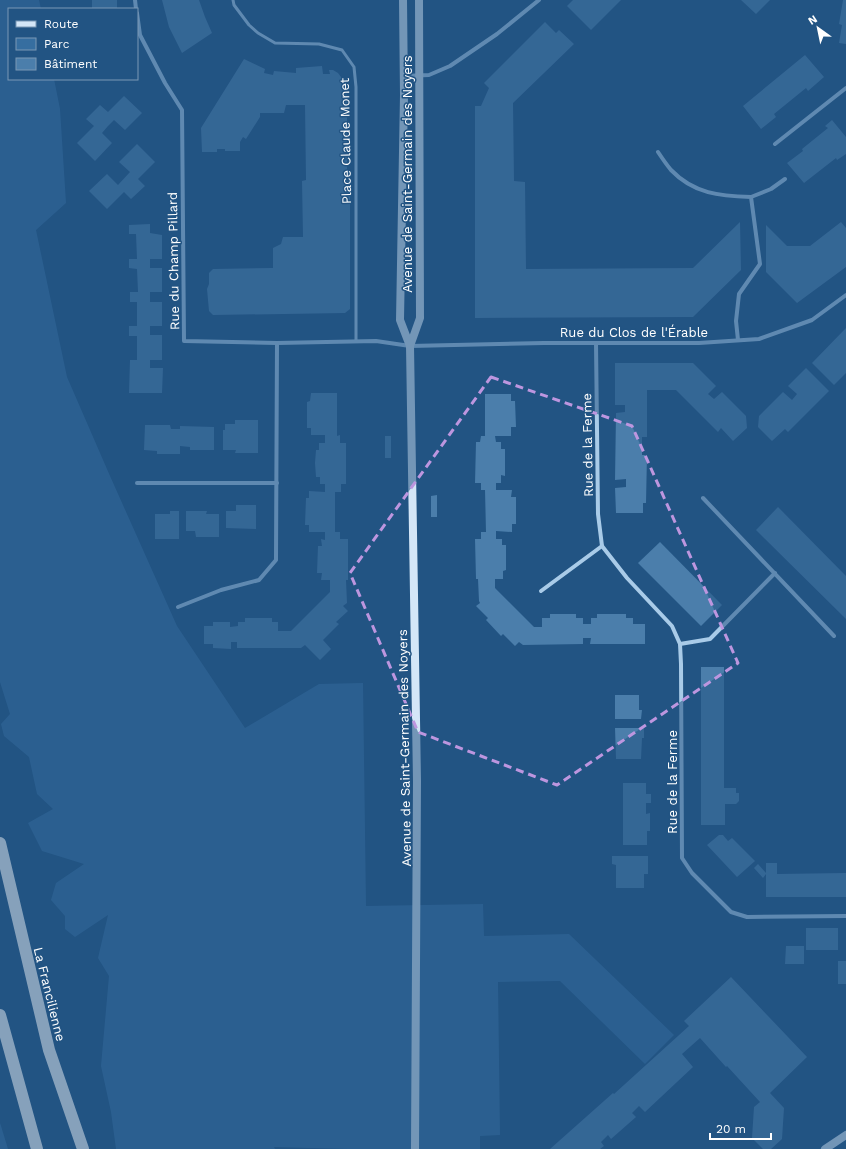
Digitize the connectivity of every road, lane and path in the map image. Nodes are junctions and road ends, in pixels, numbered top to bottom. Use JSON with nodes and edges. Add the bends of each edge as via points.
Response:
{"nodes":[{"id":1,"x":233,"y":0,"type":"edge"},
{"id":2,"x":403,"y":0,"type":"edge"},
{"id":3,"x":419,"y":0,"type":"edge"},
{"id":4,"x":539,"y":0,"type":"edge"},
{"id":5,"x":138,"y":20,"type":"edge"},
{"id":6,"x":403,"y":76,"type":"junction"},
{"id":7,"x":419,"y":76,"type":"junction"},
{"id":8,"x":846,"y":88,"type":"edge"},
{"id":9,"x":775,"y":144,"type":"dead end"},
{"id":10,"x":658,"y":152,"type":"dead end"},
{"id":11,"x":785,"y":179,"type":"dead end"},
{"id":12,"x":751,"y":197,"type":"junction"},
{"id":13,"x":846,"y":295,"type":"edge"},
{"id":14,"x":738,"y":340,"type":"junction"},
{"id":15,"x":356,"y":342,"type":"junction"},
{"id":16,"x":277,"y":343,"type":"junction"},
{"id":17,"x":596,"y":343,"type":"junction"},
{"id":18,"x":410,"y":346,"type":"junction"},
{"id":19,"x":137,"y":483,"type":"dead end"},
{"id":20,"x":277,"y":483,"type":"junction"},
{"id":21,"x":703,"y":498,"type":"dead end"},
{"id":22,"x":602,"y":546,"type":"junction"},
{"id":23,"x":775,"y":573,"type":"junction"},
{"id":24,"x":541,"y":592,"type":"dead end"},
{"id":25,"x":178,"y":607,"type":"dead end"},
{"id":26,"x":834,"y":636,"type":"dead end"},
{"id":27,"x":680,"y":644,"type":"junction"},
{"id":28,"x":0,"y":843,"type":"edge"},
{"id":29,"x":846,"y":916,"type":"edge"},
{"id":30,"x":0,"y":1015,"type":"edge"},
{"id":31,"x":846,"y":1135,"type":"edge"},
{"id":32,"x":37,"y":1149,"type":"edge"},
{"id":33,"x":83,"y":1149,"type":"edge"},
{"id":34,"x":415,"y":1149,"type":"edge"},
{"id":35,"x":825,"y":1149,"type":"edge"}],
"edges":[{"from":1,"to":15,"type":"lane","name":"Place Claude Monet","via":[[249,25],[275,43],[319,44],[342,50],[354,67]]},
{"from":2,"to":6,"type":"main road","name":"Avenue de Saint-Germain des Noyers"},
{"from":3,"to":7,"type":"main road","name":"Avenue de Saint-Germain des Noyers"},
{"from":4,"to":7,"type":"street","via":[[497,34],[450,66],[429,75]]},
{"from":5,"to":16,"type":"street","name":"Rue du Champ Pillard","via":[[140,35],[182,110],[184,341]]},
{"from":6,"to":7,"type":"street"},
{"from":6,"to":18,"type":"main road","name":"Avenue de Saint-Germain des Noyers","via":[[400,320]]},
{"from":7,"to":18,"type":"main road","name":"Avenue de Saint-Germain des Noyers","via":[[420,318]]},
{"from":8,"to":9,"type":"street"},
{"from":10,"to":12,"type":"street","via":[[671,170],[692,187],[720,196]]},
{"from":11,"to":12,"type":"street","via":[[771,189]]},
{"from":12,"to":14,"type":"street","via":[[760,264],[738,294]]},
{"from":13,"to":14,"type":"street","name":"Rue du Clos de l'Érable","via":[[812,320],[759,339]]},
{"from":14,"to":17,"type":"street","name":"Rue du Clos de l'Érable","via":[[699,343]]},
{"from":15,"to":16,"type":"street","name":"Rue du Champ Pillard"},
{"from":15,"to":18,"type":"street","name":"Rue du Champ Pillard","via":[[376,341]]},
{"from":16,"to":20,"type":"street"},
{"from":17,"to":18,"type":"street","name":"Rue du Clos de l'Érable"},
{"from":17,"to":22,"type":"street","name":"Rue de la Ferme","via":[[598,514]]},
{"from":18,"to":34,"type":"main road","name":"Avenue de Saint-Germain des Noyers","via":[[417,781]]},
{"from":19,"to":20,"type":"street"},
{"from":20,"to":25,"type":"street","via":[[276,560],[259,580],[221,590]]},
{"from":21,"to":23,"type":"street"},
{"from":22,"to":24,"type":"street"},
{"from":22,"to":27,"type":"street","name":"Rue de la Ferme","via":[[627,578],[672,626]]},
{"from":23,"to":26,"type":"street"},
{"from":23,"to":27,"type":"street","via":[[710,640]]},
{"from":27,"to":29,"type":"street","name":"Rue de la Ferme","via":[[682,858],[692,873],[731,912],[747,916]]},
{"from":28,"to":33,"type":"highway","name":"La Francilienne","via":[[49,1050]]},
{"from":30,"to":32,"type":"highway"},
{"from":31,"to":35,"type":"main road"}]}
